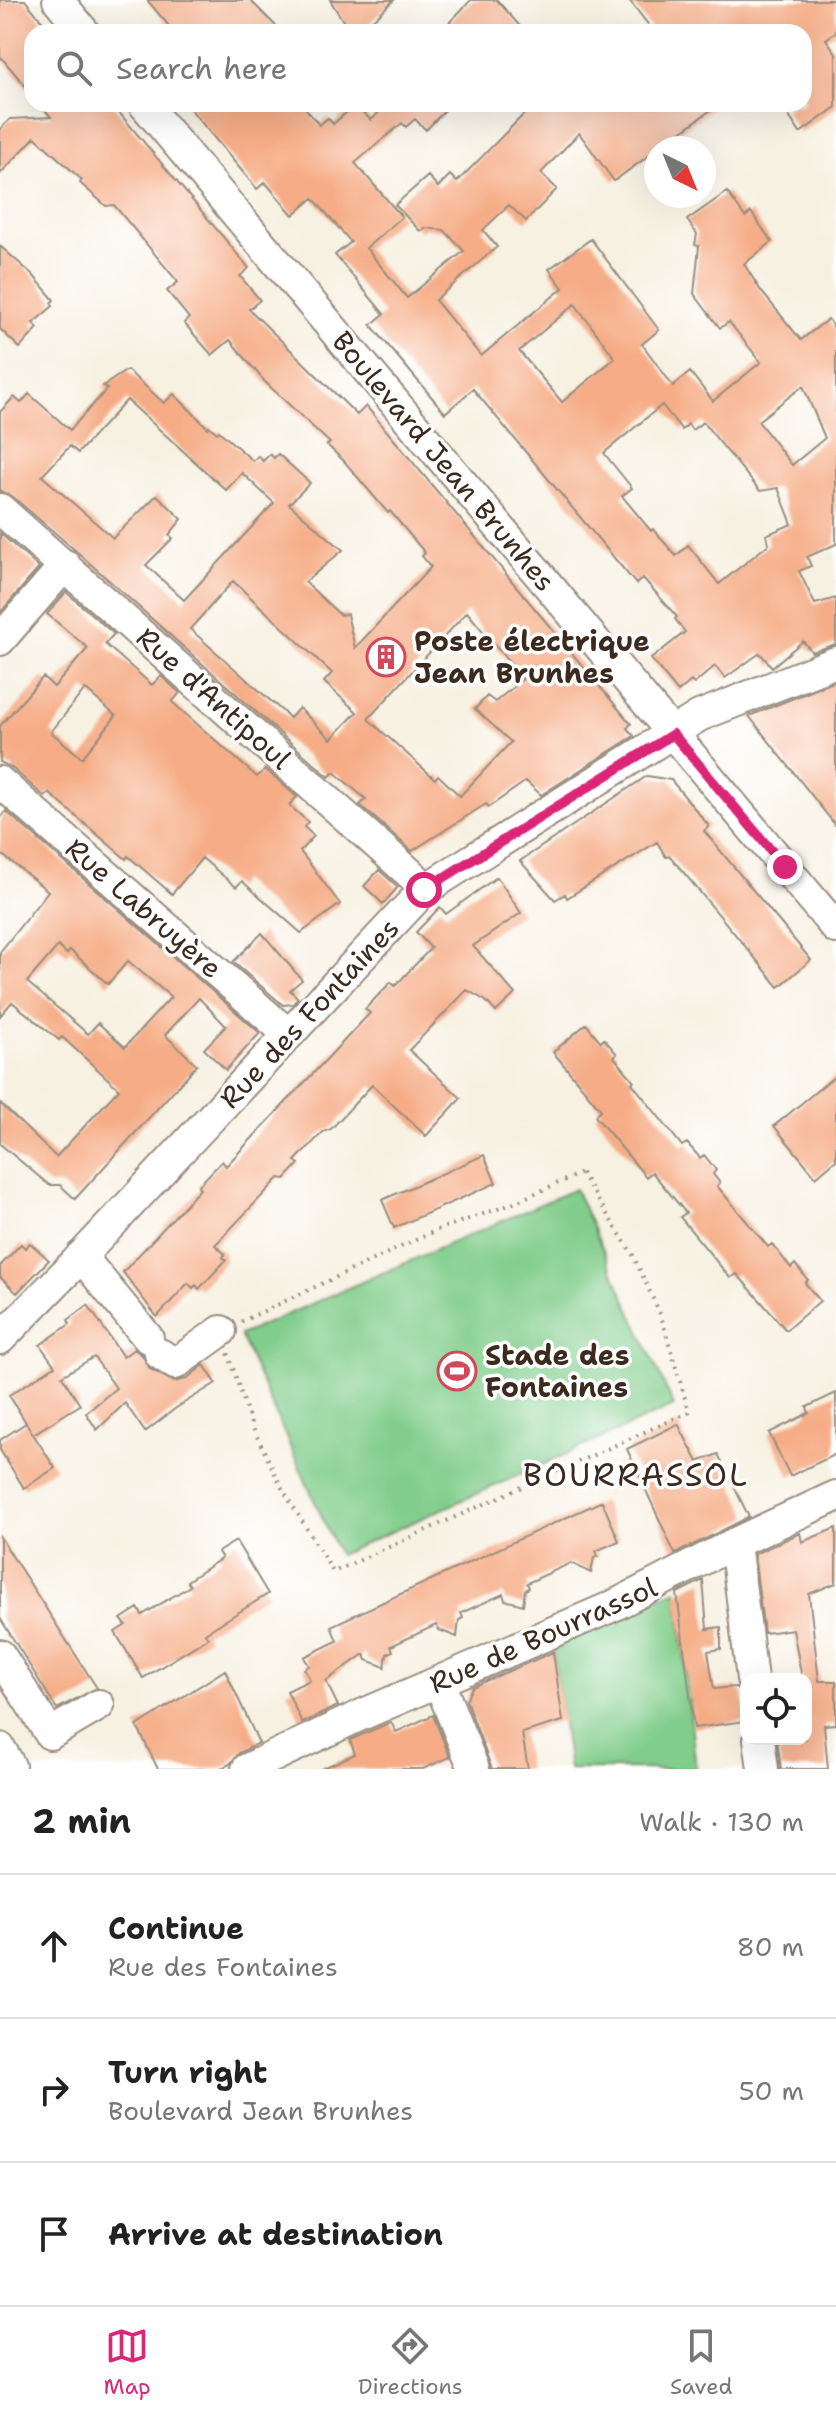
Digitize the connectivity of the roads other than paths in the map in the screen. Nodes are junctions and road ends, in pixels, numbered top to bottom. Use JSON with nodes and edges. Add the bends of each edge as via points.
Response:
{"nodes":[{"id":1,"x":58,"y":0,"type":"edge"},
{"id":2,"x":78,"y":24,"type":"edge"},
{"id":3,"x":151,"y":112,"type":"edge"},
{"id":4,"x":0,"y":509,"type":"edge"},
{"id":5,"x":65,"y":565,"type":"junction"},
{"id":6,"x":0,"y":640,"type":"edge"},
{"id":7,"x":836,"y":662,"type":"edge"},
{"id":8,"x":673,"y":734,"type":"junction"},
{"id":9,"x":0,"y":782,"type":"edge"},
{"id":10,"x":424,"y":890,"type":"junction"},
{"id":11,"x":836,"y":928,"type":"edge"},
{"id":12,"x":288,"y":1034,"type":"junction"},
{"id":13,"x":81,"y":1256,"type":"junction"},
{"id":14,"x":221,"y":1331,"type":"road end"},
{"id":15,"x":0,"y":1339,"type":"edge"},
{"id":16,"x":836,"y":1496,"type":"edge"},
{"id":17,"x":735,"y":1543,"type":"junction"},
{"id":18,"x":0,"y":1655,"type":"edge"},
{"id":19,"x":751,"y":1673,"type":"edge"},
{"id":20,"x":439,"y":1682,"type":"junction"},
{"id":21,"x":99,"y":1705,"type":"dead end"},
{"id":22,"x":760,"y":1745,"type":"edge"},
{"id":23,"x":259,"y":1767,"type":"edge"},
{"id":24,"x":474,"y":1769,"type":"edge"},
{"id":25,"x":763,"y":1769,"type":"edge"}],
"edges":[{"from":1,"to":2,"type":"street"},
{"from":3,"to":8,"type":"street","name":"Boulevard Jean Brunhes"},
{"from":4,"to":5,"type":"street","name":"Rue d'Antipoul"},
{"from":5,"to":6,"type":"street"},
{"from":5,"to":10,"type":"street","name":"Rue d'Antipoul"},
{"from":7,"to":8,"type":"street","name":"Rue des Fontaines","via":[[712,710]]},
{"from":8,"to":10,"type":"street","name":"Rue des Fontaines"},
{"from":8,"to":11,"type":"street","name":"Boulevard Jean Brunhes"},
{"from":9,"to":12,"type":"street","name":"Rue Labruyère"},
{"from":10,"to":12,"type":"street","name":"Rue des Fontaines"},
{"from":12,"to":13,"type":"street","name":"Rue des Fontaines"},
{"from":13,"to":14,"type":"street","via":[[154,1346],[175,1364]]},
{"from":13,"to":15,"type":"street","name":"Rue des Fontaines"},
{"from":16,"to":17,"type":"street","name":"Rue de Bourrassol"},
{"from":17,"to":19,"type":"street"},
{"from":17,"to":20,"type":"street","name":"Rue de Bourrassol","via":[[613,1606]]},
{"from":18,"to":21,"type":"street","via":[[50,1734]]},
{"from":20,"to":23,"type":"street","name":"Rue de Bourrassol"},
{"from":20,"to":24,"type":"street"},
{"from":22,"to":25,"type":"street"}]}
